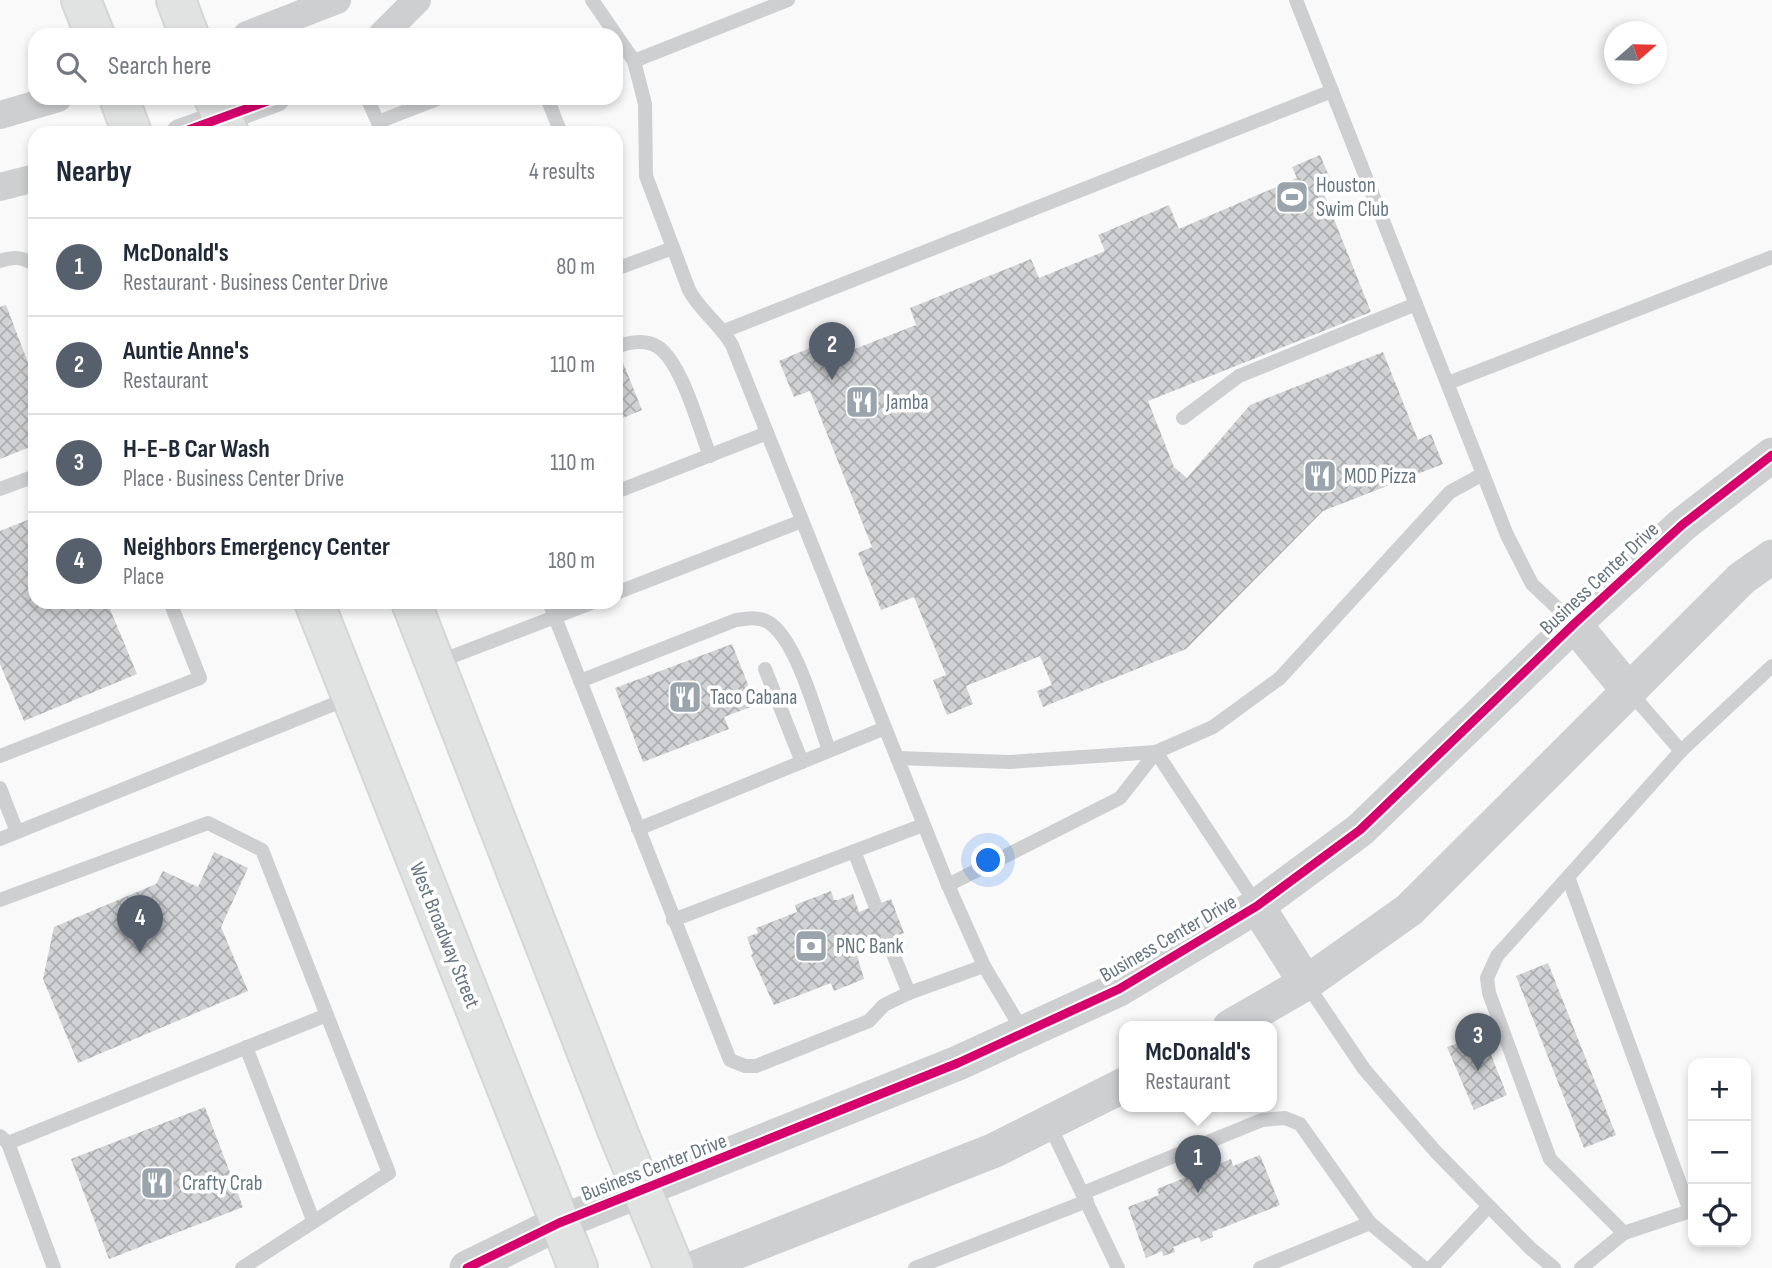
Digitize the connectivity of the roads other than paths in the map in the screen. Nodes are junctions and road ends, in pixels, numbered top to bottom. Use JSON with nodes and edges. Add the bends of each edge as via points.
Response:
{"nodes":[{"id":1,"x":80,"y":0,"type":"edge"},
{"id":2,"x":176,"y":0,"type":"edge"},
{"id":3,"x":416,"y":0,"type":"edge"},
{"id":4,"x":592,"y":0,"type":"edge"},
{"id":5,"x":788,"y":0,"type":"edge"},
{"id":6,"x":1296,"y":0,"type":"edge"},
{"id":7,"x":325,"y":2,"type":"edge"},
{"id":8,"x":91,"y":28,"type":"edge"},
{"id":9,"x":186,"y":28,"type":"edge"},
{"id":10,"x":264,"y":28,"type":"edge"},
{"id":11,"x":389,"y":28,"type":"edge"},
{"id":12,"x":611,"y":28,"type":"edge"},
{"id":13,"x":623,"y":45,"type":"edge"},
{"id":14,"x":634,"y":61,"type":"junction"},
{"id":15,"x":1332,"y":91,"type":"junction"},
{"id":16,"x":34,"y":105,"type":"edge"},
{"id":17,"x":122,"y":105,"type":"edge"},
{"id":18,"x":254,"y":105,"type":"edge"},
{"id":19,"x":370,"y":105,"type":"edge"},
{"id":20,"x":426,"y":105,"type":"edge"},
{"id":21,"x":550,"y":105,"type":"edge"},
{"id":22,"x":0,"y":115,"type":"edge"},
{"id":23,"x":222,"y":116,"type":"edge"},
{"id":24,"x":129,"y":126,"type":"edge"},
{"id":25,"x":197,"y":126,"type":"edge"},
{"id":26,"x":380,"y":126,"type":"edge"},
{"id":27,"x":382,"y":126,"type":"edge"},
{"id":28,"x":558,"y":126,"type":"edge"},
{"id":29,"x":28,"y":180,"type":"edge"},
{"id":30,"x":0,"y":187,"type":"edge"},
{"id":31,"x":673,"y":248,"type":"junction"},
{"id":32,"x":1772,"y":257,"type":"edge"},
{"id":33,"x":28,"y":260,"type":"edge"},
{"id":34,"x":0,"y":261,"type":"edge"},
{"id":35,"x":623,"y":266,"type":"edge"},
{"id":36,"x":1416,"y":304,"type":"junction"},
{"id":37,"x":724,"y":331,"type":"junction"},
{"id":38,"x":623,"y":344,"type":"edge"},
{"id":39,"x":1448,"y":383,"type":"junction"},
{"id":40,"x":1183,"y":418,"type":"dead end"},
{"id":41,"x":767,"y":433,"type":"junction"},
{"id":42,"x":1772,"y":455,"type":"edge"},
{"id":43,"x":710,"y":456,"type":"junction"},
{"id":44,"x":1483,"y":474,"type":"junction"},
{"id":45,"x":28,"y":479,"type":"edge"},
{"id":46,"x":0,"y":489,"type":"edge"},
{"id":47,"x":623,"y":489,"type":"edge"},
{"id":48,"x":803,"y":521,"type":"junction"},
{"id":49,"x":1772,"y":557,"type":"edge"},
{"id":50,"x":623,"y":590,"type":"edge"},
{"id":51,"x":173,"y":609,"type":"edge"},
{"id":52,"x":317,"y":609,"type":"edge"},
{"id":53,"x":414,"y":609,"type":"edge"},
{"id":54,"x":552,"y":609,"type":"edge"},
{"id":55,"x":575,"y":609,"type":"edge"},
{"id":56,"x":555,"y":617,"type":"junction"},
{"id":57,"x":1574,"y":624,"type":"junction"},
{"id":58,"x":435,"y":663,"type":"junction"},
{"id":59,"x":1772,"y":666,"type":"edge"},
{"id":60,"x":765,"y":669,"type":"dead end"},
{"id":61,"x":580,"y":681,"type":"junction"},
{"id":62,"x":1629,"y":691,"type":"junction"},
{"id":63,"x":351,"y":697,"type":"junction"},
{"id":64,"x":885,"y":728,"type":"junction"},
{"id":65,"x":829,"y":750,"type":"junction"},
{"id":66,"x":1681,"y":751,"type":"junction"},
{"id":67,"x":1156,"y":752,"type":"junction"},
{"id":68,"x":0,"y":757,"type":"edge"},
{"id":69,"x":897,"y":758,"type":"junction"},
{"id":70,"x":802,"y":762,"type":"junction"},
{"id":71,"x":0,"y":788,"type":"edge"},
{"id":72,"x":923,"y":825,"type":"junction"},
{"id":73,"x":638,"y":829,"type":"junction"},
{"id":74,"x":17,"y":832,"type":"junction"},
{"id":75,"x":0,"y":839,"type":"edge"},
{"id":76,"x":854,"y":851,"type":"junction"},
{"id":77,"x":1568,"y":877,"type":"junction"},
{"id":78,"x":948,"y":885,"type":"junction"},
{"id":79,"x":0,"y":900,"type":"edge"},
{"id":80,"x":875,"y":905,"type":"dead end"},
{"id":81,"x":1257,"y":906,"type":"junction"},
{"id":82,"x":673,"y":920,"type":"junction"},
{"id":83,"x":887,"y":939,"type":"dead end"},
{"id":84,"x":984,"y":965,"type":"junction"},
{"id":85,"x":1306,"y":983,"type":"junction"},
{"id":86,"x":909,"y":993,"type":"junction"},
{"id":87,"x":327,"y":1015,"type":"junction"},
{"id":88,"x":1240,"y":1021,"type":"edge"},
{"id":89,"x":1024,"y":1033,"type":"junction"},
{"id":90,"x":246,"y":1047,"type":"junction"},
{"id":91,"x":1119,"y":1088,"type":"edge"},
{"id":92,"x":1049,"y":1123,"type":"junction"},
{"id":93,"x":4,"y":1139,"type":"edge"},
{"id":94,"x":642,"y":1191,"type":"junction"},
{"id":95,"x":1085,"y":1197,"type":"junction"},
{"id":96,"x":1489,"y":1206,"type":"junction"},
{"id":97,"x":313,"y":1220,"type":"junction"},
{"id":98,"x":559,"y":1223,"type":"junction"},
{"id":99,"x":1370,"y":1223,"type":"junction"},
{"id":100,"x":1624,"y":1233,"type":"junction"},
{"id":101,"x":54,"y":1268,"type":"edge"},
{"id":102,"x":242,"y":1268,"type":"edge"},
{"id":103,"x":467,"y":1268,"type":"edge"},
{"id":104,"x":578,"y":1268,"type":"edge"},
{"id":105,"x":674,"y":1268,"type":"edge"},
{"id":106,"x":695,"y":1268,"type":"edge"},
{"id":107,"x":915,"y":1268,"type":"edge"},
{"id":108,"x":1118,"y":1268,"type":"edge"},
{"id":109,"x":1260,"y":1268,"type":"edge"},
{"id":110,"x":1424,"y":1268,"type":"edge"},
{"id":111,"x":1431,"y":1268,"type":"edge"},
{"id":112,"x":1554,"y":1268,"type":"edge"},
{"id":113,"x":1581,"y":1268,"type":"edge"}],
"edges":[{"from":1,"to":8,"type":"main road"},
{"from":2,"to":9,"type":"main road"},
{"from":3,"to":11,"type":"street"},
{"from":4,"to":12,"type":"lane"},
{"from":5,"to":14,"type":"lane"},
{"from":6,"to":15,"type":"lane"},
{"from":7,"to":10,"type":"street"},
{"from":13,"to":14,"type":"lane"},
{"from":14,"to":31,"type":"lane","via":[[645,104],[646,176]]},
{"from":15,"to":36,"type":"lane"},
{"from":15,"to":37,"type":"lane"},
{"from":16,"to":22,"type":"street"},
{"from":17,"to":24,"type":"main road"},
{"from":18,"to":23,"type":"street"},
{"from":19,"to":26,"type":"lane"},
{"from":20,"to":27,"type":"lane"},
{"from":21,"to":28,"type":"lane"},
{"from":23,"to":25,"type":"street"},
{"from":29,"to":30,"type":"street"},
{"from":31,"to":35,"type":"lane"},
{"from":31,"to":37,"type":"lane","via":[[698,307]]},
{"from":32,"to":39,"type":"lane"},
{"from":33,"to":34,"type":"lane"},
{"from":36,"to":39,"type":"lane"},
{"from":36,"to":40,"type":"lane","via":[[1239,376]]},
{"from":37,"to":41,"type":"lane"},
{"from":38,"to":43,"type":"lane","via":[[631,341],[657,346],[674,365]]},
{"from":39,"to":44,"type":"lane"},
{"from":41,"to":43,"type":"lane"},
{"from":41,"to":48,"type":"lane"},
{"from":42,"to":57,"type":"street","name":"Business Center Drive","via":[[1682,526]]},
{"from":43,"to":47,"type":"lane"},
{"from":44,"to":57,"type":"lane","via":[[1532,583]]},
{"from":44,"to":67,"type":"lane","via":[[1450,492],[1280,678],[1213,727]]},
{"from":45,"to":46,"type":"lane"},
{"from":48,"to":50,"type":"lane"},
{"from":48,"to":64,"type":"lane"},
{"from":49,"to":62,"type":"street","via":[[1742,578]]},
{"from":51,"to":68,"type":"lane","via":[[201,678]]},
{"from":52,"to":63,"type":"main road","name":"West Broadway Street"},
{"from":53,"to":58,"type":"main road"},
{"from":54,"to":56,"type":"lane"},
{"from":55,"to":56,"type":"lane"},
{"from":56,"to":58,"type":"lane"},
{"from":56,"to":61,"type":"lane"},
{"from":57,"to":62,"type":"street"},
{"from":57,"to":81,"type":"street","name":"Business Center Drive","via":[[1360,830]]},
{"from":58,"to":94,"type":"main road"},
{"from":59,"to":66,"type":"lane"},
{"from":60,"to":70,"type":"lane"},
{"from":61,"to":65,"type":"lane","via":[[754,617],[768,621],[789,645]]},
{"from":61,"to":73,"type":"lane"},
{"from":62,"to":66,"type":"lane"},
{"from":62,"to":85,"type":"street","via":[[1409,910]]},
{"from":63,"to":74,"type":"lane"},
{"from":63,"to":98,"type":"main road","name":"West Broadway Street"},
{"from":64,"to":65,"type":"lane"},
{"from":64,"to":69,"type":"lane"},
{"from":65,"to":70,"type":"lane"},
{"from":66,"to":77,"type":"lane"},
{"from":67,"to":69,"type":"lane","via":[[1010,762]]},
{"from":67,"to":78,"type":"lane","via":[[1120,798]]},
{"from":67,"to":81,"type":"lane"},
{"from":69,"to":72,"type":"lane"},
{"from":70,"to":73,"type":"lane"},
{"from":71,"to":74,"type":"lane"},
{"from":72,"to":76,"type":"lane"},
{"from":72,"to":78,"type":"lane"},
{"from":73,"to":82,"type":"lane"},
{"from":74,"to":75,"type":"lane"},
{"from":76,"to":80,"type":"lane"},
{"from":76,"to":82,"type":"lane"},
{"from":77,"to":100,"type":"lane","via":[[1690,1211]]},
{"from":77,"to":100,"type":"lane","via":[[1497,956],[1487,978],[1489,993],[1550,1159]]},
{"from":78,"to":84,"type":"lane"},
{"from":79,"to":87,"type":"lane","via":[[208,823],[262,850]]},
{"from":81,"to":85,"type":"street"},
{"from":81,"to":89,"type":"street","name":"Business Center Drive","via":[[1119,989]]},
{"from":82,"to":86,"type":"lane","via":[[726,1052],[738,1063],[756,1066],[869,1021],[884,1005]]},
{"from":83,"to":86,"type":"lane"},
{"from":84,"to":86,"type":"lane"},
{"from":84,"to":89,"type":"lane"},
{"from":85,"to":88,"type":"street"},
{"from":85,"to":96,"type":"lane","via":[[1364,1069]]},
{"from":87,"to":90,"type":"lane"},
{"from":87,"to":97,"type":"lane","via":[[389,1173]]},
{"from":89,"to":94,"type":"street","name":"Business Center Drive"},
{"from":90,"to":93,"type":"lane"},
{"from":90,"to":97,"type":"lane"},
{"from":91,"to":92,"type":"street"},
{"from":92,"to":95,"type":"lane"},
{"from":92,"to":106,"type":"street","via":[[995,1150]]},
{"from":93,"to":101,"type":"lane"},
{"from":94,"to":98,"type":"street","name":"Business Center Drive"},
{"from":94,"to":105,"type":"main road"},
{"from":95,"to":99,"type":"lane","via":[[1262,1121],[1285,1118],[1300,1124]]},
{"from":95,"to":107,"type":"lane"},
{"from":95,"to":108,"type":"lane"},
{"from":96,"to":111,"type":"lane"},
{"from":96,"to":112,"type":"lane"},
{"from":97,"to":102,"type":"lane"},
{"from":98,"to":103,"type":"street","name":"Business Center Drive"},
{"from":98,"to":104,"type":"main road","name":"West Broadway Street"},
{"from":99,"to":109,"type":"lane"},
{"from":99,"to":110,"type":"lane"},
{"from":100,"to":113,"type":"lane"}]}
